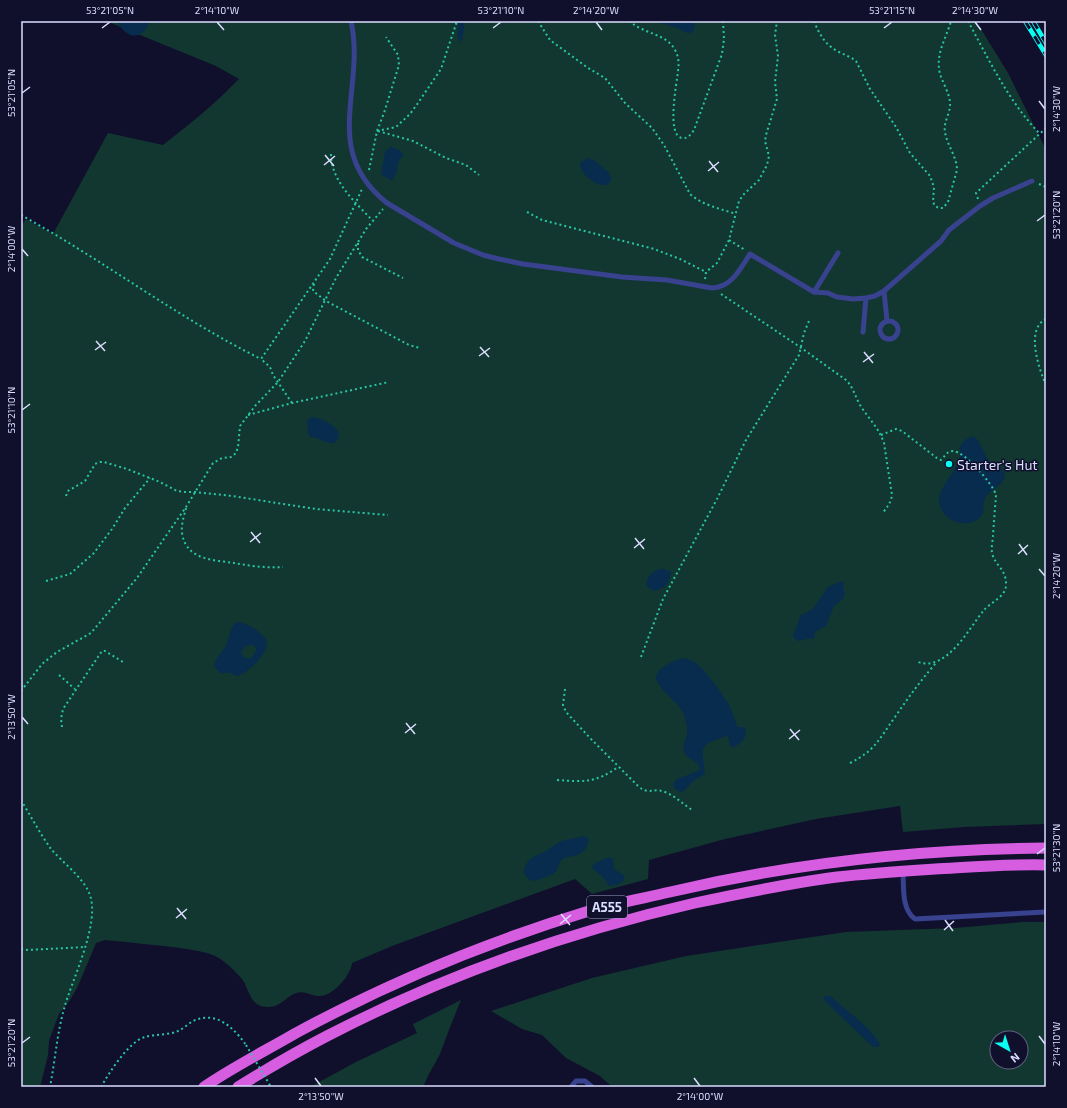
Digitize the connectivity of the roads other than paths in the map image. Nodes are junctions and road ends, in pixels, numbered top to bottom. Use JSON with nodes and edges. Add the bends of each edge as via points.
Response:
{"nodes":[{"id":1,"x":351,"y":21,"type":"edge"},
{"id":2,"x":1032,"y":181,"type":"dead end"},
{"id":3,"x":838,"y":253,"type":"dead end"},
{"id":4,"x":884,"y":291,"type":"junction"},
{"id":5,"x":814,"y":292,"type":"junction"},
{"id":6,"x":866,"y":298,"type":"junction"},
{"id":7,"x":887,"y":321,"type":"dead end"},
{"id":8,"x":863,"y":332,"type":"dead end"},
{"id":9,"x":1046,"y":848,"type":"edge"},
{"id":10,"x":1046,"y":865,"type":"edge"},
{"id":11,"x":903,"y":871,"type":"junction"},
{"id":12,"x":1046,"y":912,"type":"edge"},
{"id":13,"x":204,"y":1087,"type":"edge"},
{"id":14,"x":238,"y":1087,"type":"edge"},
{"id":15,"x":571,"y":1087,"type":"edge"},
{"id":16,"x":592,"y":1087,"type":"edge"}],
"edges":[{"from":1,"to":5,"type":"lane","via":[[354,55],[349,119],[354,161],[377,195],[454,244],[483,255],[523,264],[667,280],[712,288],[724,286],[736,276],[750,254]]},
{"from":2,"to":4,"type":"lane","via":[[980,206],[949,230],[941,241]]},
{"from":3,"to":5,"type":"lane"},
{"from":4,"to":6,"type":"lane"},
{"from":4,"to":7,"type":"lane"},
{"from":5,"to":6,"type":"lane","via":[[844,298]]},
{"from":6,"to":8,"type":"lane"},
{"from":9,"to":13,"type":"highway","number":"A555","via":[[839,861],[719,881],[593,910],[482,947],[374,993],[216,1078]]},
{"from":10,"to":11,"type":"highway","number":"A555"},
{"from":11,"to":12,"type":"lane","via":[[905,902],[910,915],[915,919]]},
{"from":11,"to":14,"type":"highway","number":"A555","via":[[830,878],[722,897],[662,911],[544,945],[382,1009],[302,1049]]},
{"from":15,"to":16,"type":"lane","via":[[576,1081],[585,1081]]}]}
